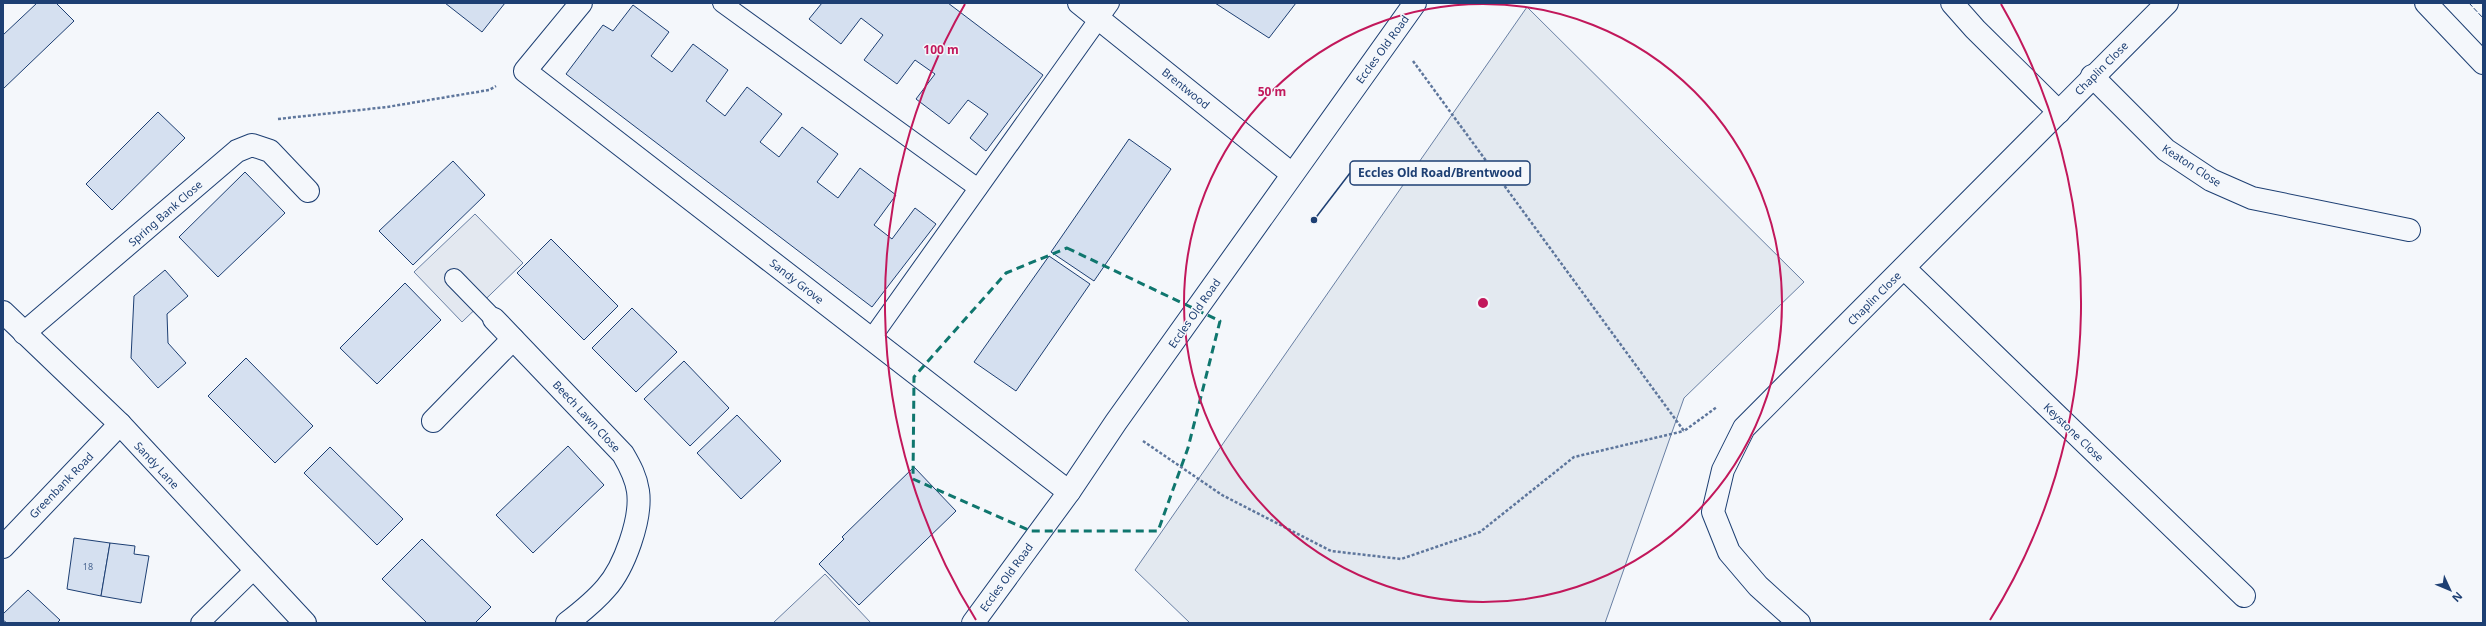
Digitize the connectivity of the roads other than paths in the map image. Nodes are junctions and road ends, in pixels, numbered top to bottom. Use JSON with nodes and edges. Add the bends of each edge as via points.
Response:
{"nodes":[{"id":1,"x":580,"y":3,"type":"edge"},
{"id":2,"x":722,"y":3,"type":"edge"},
{"id":3,"x":1079,"y":3,"type":"edge"},
{"id":4,"x":1415,"y":3,"type":"edge"},
{"id":5,"x":1952,"y":3,"type":"edge"},
{"id":6,"x":2167,"y":3,"type":"edge"},
{"id":7,"x":2426,"y":3,"type":"edge"},
{"id":8,"x":1104,"y":11,"type":"edge"},
{"id":9,"x":2483,"y":63,"type":"edge"},
{"id":10,"x":2092,"y":76,"type":"junction"},
{"id":11,"x":2059,"y":112,"type":"junction"},
{"id":12,"x":1292,"y":174,"type":"junction"},
{"id":13,"x":978,"y":188,"type":"junction"},
{"id":14,"x":308,"y":191,"type":"dead end"},
{"id":15,"x":2409,"y":230,"type":"dead end"},
{"id":16,"x":1904,"y":268,"type":"junction"},
{"id":17,"x":454,"y":278,"type":"dead end"},
{"id":18,"x":3,"y":312,"type":"edge"},
{"id":19,"x":494,"y":320,"type":"joint"},
{"id":20,"x":24,"y":333,"type":"junction"},
{"id":21,"x":871,"y":339,"type":"junction"},
{"id":22,"x":513,"y":340,"type":"junction"},
{"id":23,"x":433,"y":420,"type":"dead end"},
{"id":24,"x":120,"y":424,"type":"junction"},
{"id":25,"x":1069,"y":492,"type":"junction"},
{"id":26,"x":3,"y":547,"type":"edge"},
{"id":27,"x":255,"y":569,"type":"junction"},
{"id":28,"x":2244,"y":596,"type":"dead end"},
{"id":29,"x":200,"y":623,"type":"edge"},
{"id":30,"x":305,"y":623,"type":"edge"},
{"id":31,"x":567,"y":623,"type":"edge"},
{"id":32,"x":973,"y":623,"type":"edge"},
{"id":33,"x":1799,"y":623,"type":"edge"}],
"edges":[{"from":1,"to":21,"type":"street","name":"Sandy Grove","via":[[525,71]]},
{"from":2,"to":13,"type":"lane"},
{"from":3,"to":8,"type":"street","name":"Brentwood"},
{"from":4,"to":12,"type":"street","name":"Eccles Old Road"},
{"from":5,"to":11,"type":"street"},
{"from":6,"to":10,"type":"street","name":"Chaplin Close"},
{"from":7,"to":9,"type":"street"},
{"from":8,"to":12,"type":"street","name":"Brentwood"},
{"from":8,"to":13,"type":"lane"},
{"from":10,"to":11,"type":"street","name":"Chaplin Close"},
{"from":10,"to":15,"type":"street","name":"Keaton Close","via":[[2166,150],[2211,180],[2252,198]]},
{"from":11,"to":16,"type":"street","name":"Chaplin Close"},
{"from":12,"to":25,"type":"street","name":"Eccles Old Road"},
{"from":13,"to":21,"type":"lane"},
{"from":14,"to":20,"type":"street","name":"Spring Bank Close","via":[[270,151],[252,145],[237,151]]},
{"from":16,"to":28,"type":"street","name":"Keystone Close"},
{"from":16,"to":33,"type":"street","name":"Chaplin Close","via":[[1744,428],[1723,470],[1713,512],[1729,552],[1758,586]]},
{"from":17,"to":19,"type":"lane"},
{"from":18,"to":20,"type":"street","name":"Sandy Lane"},
{"from":19,"to":22,"type":"street","name":"Beech Lawn Close"},
{"from":20,"to":24,"type":"street","name":"Sandy Lane"},
{"from":21,"to":25,"type":"street","name":"Sandy Grove"},
{"from":22,"to":23,"type":"street"},
{"from":22,"to":31,"type":"street","name":"Beech Lawn Close","via":[[623,454],[632,471],[638,492],[636,520],[625,557],[606,588]]},
{"from":24,"to":26,"type":"street","name":"Greenbank Road"},
{"from":24,"to":27,"type":"street","name":"Sandy Lane"},
{"from":25,"to":32,"type":"street","name":"Eccles Old Road"},
{"from":27,"to":29,"type":"lane"},
{"from":27,"to":30,"type":"street","name":"Sandy Lane"}]}
